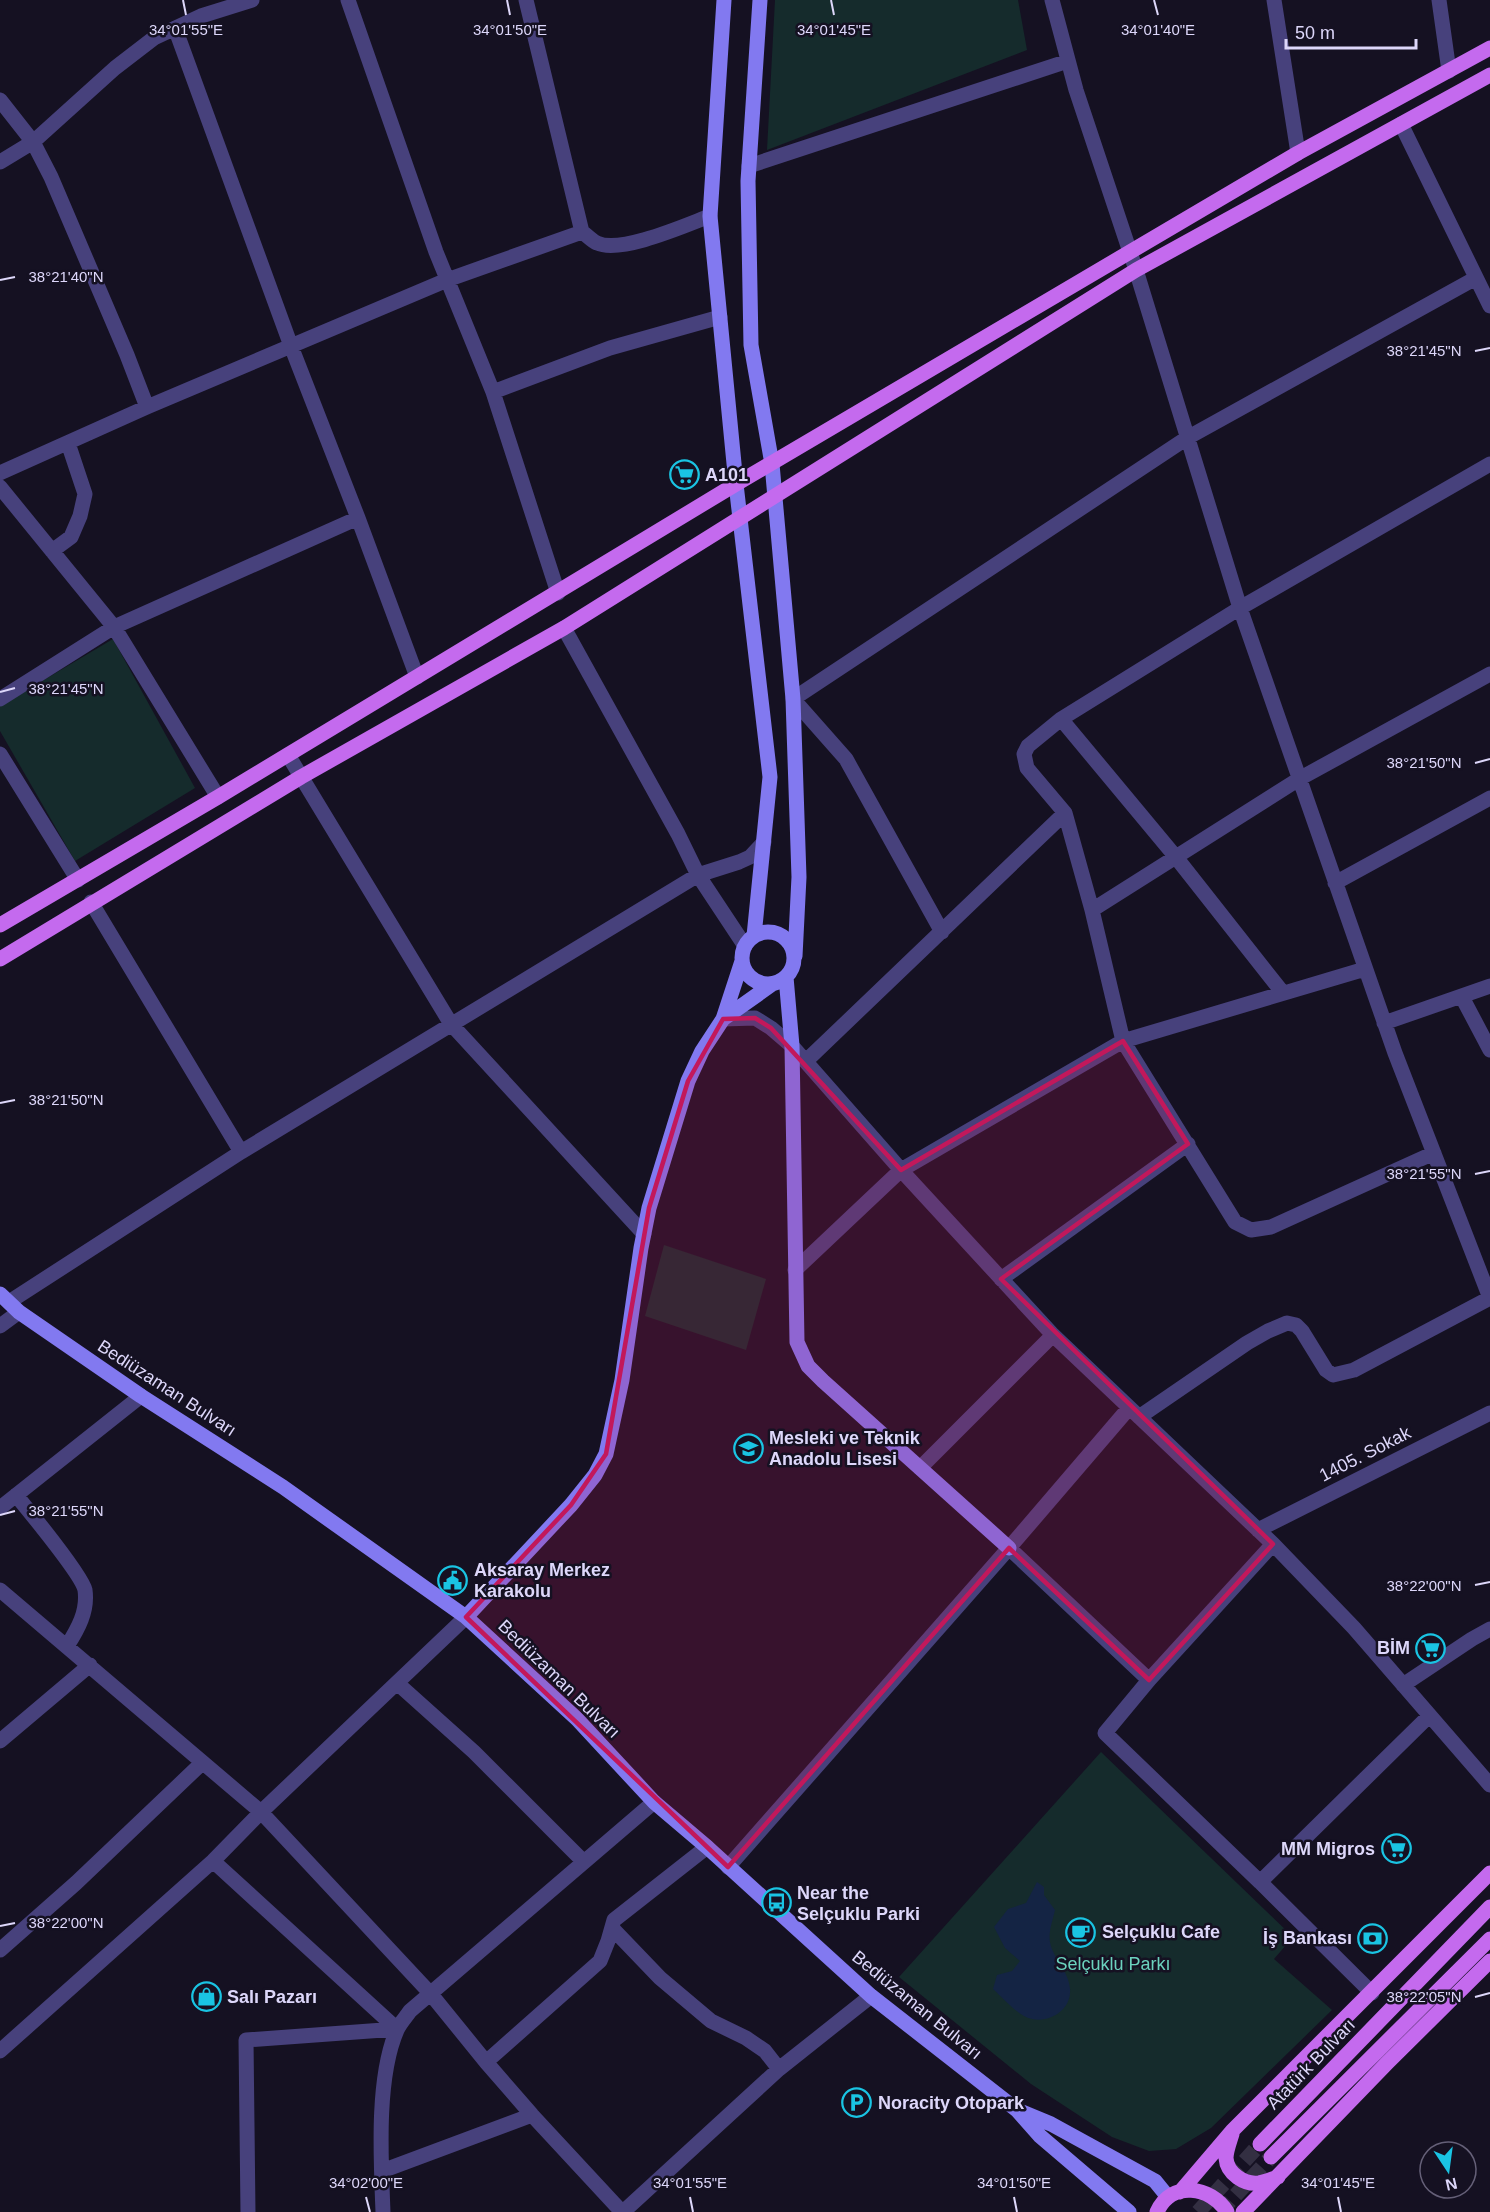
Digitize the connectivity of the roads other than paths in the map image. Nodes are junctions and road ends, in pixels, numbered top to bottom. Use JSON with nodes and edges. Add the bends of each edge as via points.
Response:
{"nodes":[{"id":1,"x":252,"y":0,"type":"edge"},
{"id":2,"x":348,"y":0,"type":"edge"},
{"id":3,"x":526,"y":0,"type":"edge"},
{"id":4,"x":724,"y":0,"type":"edge"},
{"id":5,"x":760,"y":0,"type":"edge"},
{"id":6,"x":1052,"y":0,"type":"edge"},
{"id":7,"x":1274,"y":0,"type":"edge"},
{"id":8,"x":1439,"y":0,"type":"edge"},
{"id":9,"x":221,"y":4,"type":"edge"},
{"id":10,"x":175,"y":28,"type":"junction"},
{"id":11,"x":1490,"y":48,"type":"edge"},
{"id":12,"x":1068,"y":61,"type":"junction"},
{"id":13,"x":1449,"y":71,"type":"junction"},
{"id":14,"x":1490,"y":75,"type":"edge"},
{"id":15,"x":0,"y":100,"type":"edge"},
{"id":16,"x":1401,"y":124,"type":"junction"},
{"id":17,"x":33,"y":142,"type":"junction"},
{"id":18,"x":1298,"y":153,"type":"junction"},
{"id":19,"x":0,"y":162,"type":"edge"},
{"id":20,"x":749,"y":166,"type":"junction"},
{"id":21,"x":710,"y":216,"type":"junction"},
{"id":22,"x":582,"y":232,"type":"junction"},
{"id":23,"x":1129,"y":253,"type":"junction"},
{"id":24,"x":1136,"y":270,"type":"junction"},
{"id":25,"x":1476,"y":278,"type":"junction"},
{"id":26,"x":447,"y":280,"type":"junction"},
{"id":27,"x":1490,"y":306,"type":"edge"},
{"id":28,"x":720,"y":317,"type":"junction"},
{"id":29,"x":291,"y":346,"type":"junction"},
{"id":30,"x":493,"y":392,"type":"junction"},
{"id":31,"x":147,"y":407,"type":"junction"},
{"id":32,"x":1188,"y":438,"type":"junction"},
{"id":33,"x":68,"y":443,"type":"junction"},
{"id":34,"x":772,"y":464,"type":"junction"},
{"id":35,"x":1490,"y":464,"type":"edge"},
{"id":36,"x":0,"y":473,"type":"edge"},
{"id":37,"x":736,"y":484,"type":"junction"},
{"id":38,"x":0,"y":487,"type":"edge"},
{"id":39,"x":776,"y":497,"type":"junction"},
{"id":40,"x":740,"y":518,"type":"junction"},
{"id":41,"x":358,"y":519,"type":"junction"},
{"id":42,"x":52,"y":551,"type":"junction"},
{"id":43,"x":558,"y":593,"type":"junction"},
{"id":44,"x":1240,"y":608,"type":"junction"},
{"id":45,"x":114,"y":627,"type":"junction"},
{"id":46,"x":564,"y":628,"type":"junction"},
{"id":47,"x":1490,"y":674,"type":"edge"},
{"id":48,"x":417,"y":677,"type":"junction"},
{"id":49,"x":0,"y":699,"type":"edge"},
{"id":50,"x":793,"y":699,"type":"junction"},
{"id":51,"x":1061,"y":719,"type":"junction"},
{"id":52,"x":0,"y":754,"type":"edge"},
{"id":53,"x":288,"y":755,"type":"junction"},
{"id":54,"x":301,"y":777,"type":"junction"},
{"id":55,"x":1299,"y":778,"type":"junction"},
{"id":56,"x":218,"y":797,"type":"junction"},
{"id":57,"x":1490,"y":798,"type":"edge"},
{"id":58,"x":1065,"y":813,"type":"junction"},
{"id":59,"x":764,"y":842,"type":"junction"},
{"id":60,"x":1175,"y":856,"type":"junction"},
{"id":61,"x":698,"y":875,"type":"junction"},
{"id":62,"x":78,"y":880,"type":"junction"},
{"id":63,"x":1335,"y":883,"type":"junction"},
{"id":64,"x":91,"y":902,"type":"junction"},
{"id":65,"x":1092,"y":910,"type":"junction"},
{"id":66,"x":0,"y":925,"type":"edge"},
{"id":67,"x":942,"y":932,"type":"junction"},
{"id":68,"x":747,"y":948,"type":"junction"},
{"id":69,"x":795,"y":956,"type":"junction"},
{"id":70,"x":0,"y":959,"type":"edge"},
{"id":71,"x":1365,"y":969,"type":"junction"},
{"id":72,"x":786,"y":977,"type":"junction"},
{"id":73,"x":771,"y":985,"type":"junction"},
{"id":74,"x":1490,"y":986,"type":"edge"},
{"id":75,"x":1283,"y":993,"type":"junction"},
{"id":76,"x":1462,"y":997,"type":"junction"},
{"id":77,"x":723,"y":1019,"type":"junction"},
{"id":78,"x":1384,"y":1023,"type":"junction"},
{"id":79,"x":451,"y":1024,"type":"junction"},
{"id":80,"x":1123,"y":1041,"type":"junction"},
{"id":81,"x":792,"y":1046,"type":"junction"},
{"id":82,"x":1490,"y":1050,"type":"edge"},
{"id":83,"x":806,"y":1061,"type":"junction"},
{"id":84,"x":1188,"y":1144,"type":"junction"},
{"id":85,"x":241,"y":1152,"type":"junction"},
{"id":86,"x":1434,"y":1153,"type":"junction"},
{"id":87,"x":901,"y":1170,"type":"junction"},
{"id":88,"x":644,"y":1234,"type":"junction"},
{"id":89,"x":795,"y":1270,"type":"junction"},
{"id":90,"x":1001,"y":1279,"type":"junction"},
{"id":91,"x":1490,"y":1298,"type":"edge"},
{"id":92,"x":7,"y":1303,"type":"edge"},
{"id":93,"x":0,"y":1326,"type":"edge"},
{"id":94,"x":1053,"y":1335,"type":"junction"},
{"id":95,"x":141,"y":1396,"type":"junction"},
{"id":96,"x":1134,"y":1413,"type":"junction"},
{"id":97,"x":1490,"y":1413,"type":"edge"},
{"id":98,"x":920,"y":1468,"type":"junction"},
{"id":99,"x":16,"y":1495,"type":"junction"},
{"id":100,"x":0,"y":1508,"type":"edge"},
{"id":101,"x":1258,"y":1530,"type":"junction"},
{"id":102,"x":1273,"y":1544,"type":"junction"},
{"id":103,"x":1009,"y":1548,"type":"junction"},
{"id":104,"x":0,"y":1590,"type":"edge"},
{"id":105,"x":466,"y":1617,"type":"junction"},
{"id":106,"x":1490,"y":1629,"type":"edge"},
{"id":107,"x":67,"y":1646,"type":"junction"},
{"id":108,"x":90,"y":1665,"type":"junction"},
{"id":109,"x":1149,"y":1680,"type":"junction"},
{"id":110,"x":397,"y":1683,"type":"junction"},
{"id":111,"x":1403,"y":1685,"type":"junction"},
{"id":112,"x":1429,"y":1716,"type":"junction"},
{"id":113,"x":0,"y":1741,"type":"edge"},
{"id":114,"x":202,"y":1763,"type":"junction"},
{"id":115,"x":1490,"y":1785,"type":"edge"},
{"id":116,"x":654,"y":1802,"type":"junction"},
{"id":117,"x":261,"y":1812,"type":"junction"},
{"id":118,"x":707,"y":1847,"type":"junction"},
{"id":119,"x":213,"y":1861,"type":"junction"},
{"id":120,"x":584,"y":1862,"type":"junction"},
{"id":121,"x":728,"y":1867,"type":"junction"},
{"id":122,"x":1490,"y":1873,"type":"edge"},
{"id":123,"x":1260,"y":1882,"type":"junction"},
{"id":124,"x":1490,"y":1907,"type":"edge"},
{"id":125,"x":612,"y":1928,"type":"junction"},
{"id":126,"x":1490,"y":1939,"type":"edge"},
{"id":127,"x":0,"y":1950,"type":"edge"},
{"id":128,"x":1490,"y":1961,"type":"edge"},
{"id":129,"x":430,"y":1993,"type":"junction"},
{"id":130,"x":1372,"y":1993,"type":"junction"},
{"id":131,"x":871,"y":1996,"type":"junction"},
{"id":132,"x":397,"y":2029,"type":"junction"},
{"id":133,"x":0,"y":2051,"type":"edge"},
{"id":134,"x":486,"y":2062,"type":"junction"},
{"id":135,"x":779,"y":2069,"type":"junction"},
{"id":136,"x":1017,"y":2110,"type":"junction"},
{"id":137,"x":531,"y":2115,"type":"junction"},
{"id":138,"x":1232,"y":2131,"type":"junction"},
{"id":139,"x":1260,"y":2144,"type":"tunnel mouth"},
{"id":140,"x":1271,"y":2157,"type":"tunnel mouth"},
{"id":141,"x":382,"y":2171,"type":"junction"},
{"id":142,"x":1280,"y":2176,"type":"junction"},
{"id":143,"x":1174,"y":2194,"type":"junction"},
{"id":144,"x":248,"y":2212,"type":"edge"},
{"id":145,"x":383,"y":2212,"type":"edge"},
{"id":146,"x":623,"y":2212,"type":"edge"},
{"id":147,"x":1129,"y":2212,"type":"edge"},
{"id":148,"x":1157,"y":2212,"type":"edge"},
{"id":149,"x":1227,"y":2212,"type":"edge"},
{"id":150,"x":1243,"y":2212,"type":"edge"}],
"edges":[{"from":1,"to":9,"type":"street"},
{"from":2,"to":26,"type":"street"},
{"from":3,"to":22,"type":"street"},
{"from":4,"to":21,"type":"street"},
{"from":5,"to":20,"type":"street"},
{"from":6,"to":12,"type":"street"},
{"from":7,"to":18,"type":"street"},
{"from":8,"to":13,"type":"street"},
{"from":9,"to":10,"type":"street"},
{"from":10,"to":17,"type":"street","via":[[154,38],[115,68]]},
{"from":10,"to":29,"type":"street"},
{"from":11,"to":13,"type":"main road"},
{"from":12,"to":20,"type":"street"},
{"from":12,"to":23,"type":"street"},
{"from":13,"to":18,"type":"main road"},
{"from":14,"to":16,"type":"main road"},
{"from":15,"to":17,"type":"street"},
{"from":16,"to":24,"type":"main road"},
{"from":16,"to":25,"type":"street"},
{"from":17,"to":19,"type":"street"},
{"from":17,"to":31,"type":"street"},
{"from":18,"to":23,"type":"main road"},
{"from":20,"to":34,"type":"street","via":[[751,345]]},
{"from":21,"to":22,"type":"street","via":[[617,246],[598,244]]},
{"from":21,"to":28,"type":"street"},
{"from":22,"to":26,"type":"street"},
{"from":23,"to":24,"type":"street"},
{"from":23,"to":34,"type":"main road"},
{"from":24,"to":32,"type":"street"},
{"from":24,"to":39,"type":"main road"},
{"from":25,"to":27,"type":"street"},
{"from":25,"to":32,"type":"street"},
{"from":26,"to":29,"type":"street"},
{"from":26,"to":30,"type":"street"},
{"from":28,"to":30,"type":"street","via":[[610,348]]},
{"from":28,"to":37,"type":"street"},
{"from":29,"to":31,"type":"street"},
{"from":29,"to":41,"type":"street"},
{"from":30,"to":43,"type":"street"},
{"from":31,"to":33,"type":"street"},
{"from":32,"to":44,"type":"street"},
{"from":32,"to":50,"type":"street"},
{"from":33,"to":36,"type":"street"},
{"from":33,"to":42,"type":"street","via":[[85,494],[71,537]]},
{"from":34,"to":37,"type":"main road"},
{"from":34,"to":39,"type":"street"},
{"from":35,"to":44,"type":"street"},
{"from":37,"to":40,"type":"street"},
{"from":37,"to":43,"type":"main road"},
{"from":38,"to":42,"type":"street"},
{"from":39,"to":40,"type":"main road"},
{"from":39,"to":50,"type":"street"},
{"from":40,"to":46,"type":"main road"},
{"from":40,"to":59,"type":"street","via":[[770,777]]},
{"from":41,"to":45,"type":"street"},
{"from":41,"to":48,"type":"street"},
{"from":42,"to":45,"type":"street"},
{"from":43,"to":48,"type":"main road"},
{"from":44,"to":51,"type":"street"},
{"from":44,"to":55,"type":"street"},
{"from":45,"to":49,"type":"street"},
{"from":45,"to":56,"type":"street"},
{"from":46,"to":54,"type":"main road"},
{"from":46,"to":61,"type":"street"},
{"from":47,"to":55,"type":"street"},
{"from":48,"to":53,"type":"main road"},
{"from":50,"to":67,"type":"street","via":[[846,759]]},
{"from":50,"to":69,"type":"street","via":[[799,876]]},
{"from":51,"to":58,"type":"street","via":[[1028,746],[1024,754],[1027,768]]},
{"from":51,"to":60,"type":"street"},
{"from":52,"to":62,"type":"street"},
{"from":53,"to":54,"type":"street"},
{"from":53,"to":56,"type":"main road"},
{"from":54,"to":64,"type":"main road"},
{"from":54,"to":79,"type":"street"},
{"from":55,"to":60,"type":"street"},
{"from":55,"to":63,"type":"street"},
{"from":56,"to":62,"type":"main road"},
{"from":57,"to":63,"type":"street"},
{"from":58,"to":65,"type":"street"},
{"from":58,"to":67,"type":"street"},
{"from":59,"to":61,"type":"street","via":[[740,862]]},
{"from":59,"to":68,"type":"street"},
{"from":60,"to":65,"type":"street"},
{"from":60,"to":75,"type":"street"},
{"from":61,"to":68,"type":"street"},
{"from":61,"to":79,"type":"street"},
{"from":62,"to":66,"type":"main road"},
{"from":63,"to":71,"type":"street"},
{"from":64,"to":70,"type":"main road"},
{"from":64,"to":85,"type":"street"},
{"from":65,"to":80,"type":"street"},
{"from":67,"to":83,"type":"street"},
{"from":68,"to":69,"type":"street","via":[[763,932],[778,933],[788,940]]},
{"from":68,"to":73,"type":"street","via":[[746,972],[753,980]]},
{"from":68,"to":77,"type":"street"},
{"from":69,"to":72,"type":"street"},
{"from":71,"to":75,"type":"street"},
{"from":71,"to":78,"type":"street"},
{"from":72,"to":73,"type":"street"},
{"from":72,"to":81,"type":"street"},
{"from":73,"to":77,"type":"street"},
{"from":74,"to":76,"type":"street"},
{"from":75,"to":80,"type":"street"},
{"from":76,"to":78,"type":"street"},
{"from":76,"to":82,"type":"street"},
{"from":77,"to":81,"type":"street","via":[[755,1018]]},
{"from":77,"to":88,"type":"street","via":[[688,1081]]},
{"from":78,"to":86,"type":"street"},
{"from":79,"to":85,"type":"street"},
{"from":79,"to":88,"type":"street"},
{"from":80,"to":84,"type":"street"},
{"from":80,"to":87,"type":"street"},
{"from":81,"to":83,"type":"street"},
{"from":81,"to":89,"type":"street"},
{"from":83,"to":87,"type":"street"},
{"from":84,"to":86,"type":"street","via":[[1235,1221],[1251,1230],[1271,1227]]},
{"from":84,"to":90,"type":"street"},
{"from":85,"to":92,"type":"street"},
{"from":86,"to":91,"type":"street"},
{"from":87,"to":89,"type":"street"},
{"from":87,"to":90,"type":"street"},
{"from":88,"to":105,"type":"street","via":[[622,1380],[606,1454],[571,1505]]},
{"from":89,"to":98,"type":"street","via":[[797,1342],[808,1366]]},
{"from":90,"to":94,"type":"street"},
{"from":91,"to":96,"type":"street","via":[[1354,1370],[1333,1375],[1302,1331],[1287,1323],[1247,1343]]},
{"from":92,"to":93,"type":"street"},
{"from":92,"to":95,"type":"street","name":"Bediüzaman Bulvarı"},
{"from":94,"to":96,"type":"street"},
{"from":94,"to":98,"type":"street"},
{"from":95,"to":99,"type":"street"},
{"from":95,"to":105,"type":"street","name":"Bediüzaman Bulvarı","via":[[283,1487]]},
{"from":96,"to":101,"type":"street"},
{"from":96,"to":103,"type":"street"},
{"from":97,"to":101,"type":"street","name":"1405. Sokak"},
{"from":98,"to":103,"type":"street"},
{"from":99,"to":100,"type":"street"},
{"from":99,"to":107,"type":"street","via":[[85,1587],[85,1608]]},
{"from":101,"to":102,"type":"street"},
{"from":102,"to":109,"type":"street"},
{"from":102,"to":111,"type":"street"},
{"from":103,"to":109,"type":"street"},
{"from":103,"to":121,"type":"street"},
{"from":104,"to":107,"type":"street"},
{"from":105,"to":110,"type":"street"},
{"from":105,"to":116,"type":"street","name":"Bediüzaman Bulvarı","via":[[577,1719]]},
{"from":106,"to":111,"type":"street"},
{"from":107,"to":108,"type":"street"},
{"from":108,"to":113,"type":"street"},
{"from":108,"to":114,"type":"street"},
{"from":109,"to":123,"type":"street","via":[[1105,1733]]},
{"from":110,"to":117,"type":"street"},
{"from":110,"to":120,"type":"street","via":[[474,1752]]},
{"from":111,"to":112,"type":"street"},
{"from":112,"to":115,"type":"street"},
{"from":112,"to":123,"type":"street"},
{"from":114,"to":117,"type":"street"},
{"from":114,"to":127,"type":"street"},
{"from":116,"to":118,"type":"street","name":"Bediüzaman Bulvarı"},
{"from":116,"to":120,"type":"street"},
{"from":117,"to":119,"type":"street"},
{"from":117,"to":129,"type":"street"},
{"from":118,"to":121,"type":"street","name":"Bediüzaman Bulvarı"},
{"from":118,"to":125,"type":"street","via":[[614,1920]]},
{"from":119,"to":132,"type":"street"},
{"from":119,"to":133,"type":"street"},
{"from":120,"to":129,"type":"street"},
{"from":121,"to":131,"type":"street","name":"Bediüzaman Bulvarı"},
{"from":122,"to":130,"type":"main road"},
{"from":123,"to":130,"type":"street"},
{"from":124,"to":139,"type":"main road","name":"Atatürk Bulvarı"},
{"from":125,"to":134,"type":"street","via":[[600,1961]]},
{"from":125,"to":135,"type":"street","via":[[660,1978],[711,2021],[765,2051]]},
{"from":126,"to":140,"type":"main road","name":"Atatürk Bulvarı"},
{"from":128,"to":142,"type":"main road"},
{"from":129,"to":132,"type":"street"},
{"from":129,"to":134,"type":"street"},
{"from":130,"to":138,"type":"main road"},
{"from":131,"to":135,"type":"street"},
{"from":131,"to":136,"type":"street","name":"Bediüzaman Bulvarı"},
{"from":132,"to":141,"type":"street","via":[[382,2107]]},
{"from":132,"to":144,"type":"street","via":[[246,2040]]},
{"from":134,"to":137,"type":"street"},
{"from":135,"to":146,"type":"street"},
{"from":136,"to":143,"type":"street","via":[[1051,2124]]},
{"from":136,"to":147,"type":"street","via":[[1040,2136]]},
{"from":137,"to":141,"type":"street"},
{"from":137,"to":146,"type":"street"},
{"from":138,"to":142,"type":"main road","via":[[1226,2158],[1235,2175],[1251,2183]]},
{"from":138,"to":143,"type":"main road"},
{"from":141,"to":145,"type":"street"},
{"from":142,"to":150,"type":"main road"},
{"from":143,"to":148,"type":"main road"},
{"from":143,"to":149,"type":"main road","via":[[1203,2191]]}]}
